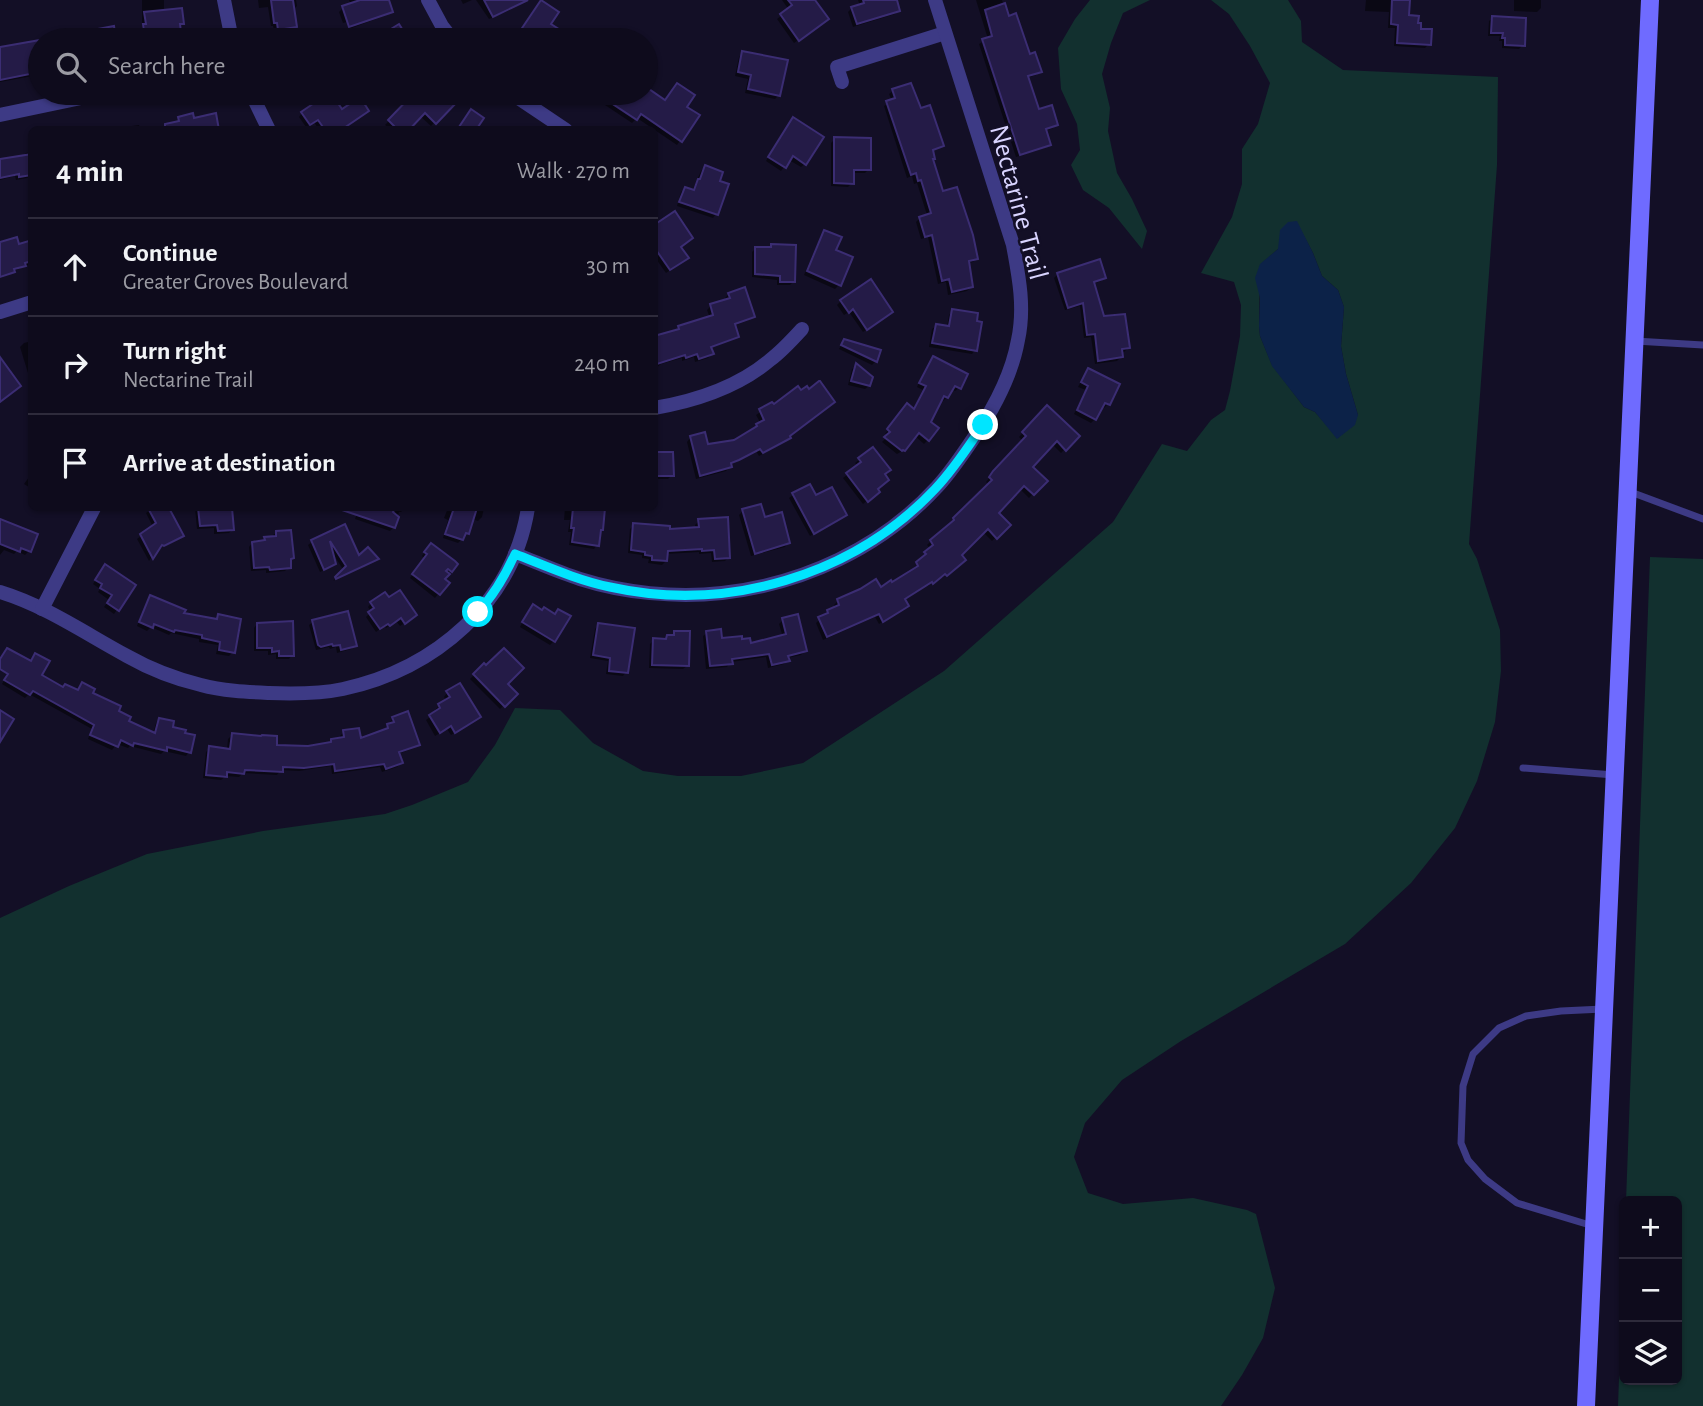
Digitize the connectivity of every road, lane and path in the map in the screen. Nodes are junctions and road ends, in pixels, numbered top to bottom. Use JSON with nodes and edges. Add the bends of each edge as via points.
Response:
{"nodes":[{"id":1,"x":224,"y":0,"type":"edge"},
{"id":2,"x":428,"y":0,"type":"edge"},
{"id":3,"x":935,"y":0,"type":"edge"},
{"id":4,"x":1650,"y":0,"type":"edge"},
{"id":5,"x":230,"y":28,"type":"edge"},
{"id":6,"x":444,"y":28,"type":"edge"},
{"id":7,"x":945,"y":33,"type":"junction"},
{"id":8,"x":842,"y":82,"type":"dead end"},
{"id":9,"x":48,"y":105,"type":"edge"},
{"id":10,"x":257,"y":105,"type":"edge"},
{"id":11,"x":529,"y":105,"type":"edge"},
{"id":12,"x":0,"y":115,"type":"edge"},
{"id":13,"x":267,"y":126,"type":"edge"},
{"id":14,"x":560,"y":126,"type":"edge"},
{"id":15,"x":28,"y":303,"type":"edge"},
{"id":16,"x":0,"y":312,"type":"edge"},
{"id":17,"x":802,"y":329,"type":"dead end"},
{"id":18,"x":1634,"y":341,"type":"junction"},
{"id":19,"x":1703,"y":345,"type":"edge"},
{"id":20,"x":658,"y":407,"type":"edge"},
{"id":21,"x":1627,"y":490,"type":"junction"},
{"id":22,"x":92,"y":511,"type":"edge"},
{"id":23,"x":527,"y":511,"type":"edge"},
{"id":24,"x":1703,"y":519,"type":"edge"},
{"id":25,"x":515,"y":554,"type":"junction"},
{"id":26,"x":0,"y":592,"type":"edge"},
{"id":27,"x":42,"y":608,"type":"junction"},
{"id":28,"x":1523,"y":768,"type":"dead end"},
{"id":29,"x":1614,"y":775,"type":"junction"},
{"id":30,"x":1604,"y":1009,"type":"junction"},
{"id":31,"x":1594,"y":1227,"type":"junction"},
{"id":32,"x":1586,"y":1406,"type":"edge"}],
"edges":[{"from":1,"to":5,"type":"street"},
{"from":2,"to":6,"type":"street"},
{"from":3,"to":7,"type":"street","name":"Nectarine Trail"},
{"from":4,"to":18,"type":"main road"},
{"from":7,"to":8,"type":"street","via":[[837,67]]},
{"from":7,"to":25,"type":"street","name":"Nectarine Trail","via":[[1013,245],[1021,311],[1014,359],[1002,389],[945,478],[915,509],[869,543],[810,573],[754,589],[641,592],[579,579]]},
{"from":9,"to":12,"type":"street"},
{"from":10,"to":13,"type":"street"},
{"from":11,"to":14,"type":"street"},
{"from":15,"to":16,"type":"street"},
{"from":17,"to":20,"type":"street","via":[[757,370],[700,397]]},
{"from":18,"to":19,"type":"lane"},
{"from":18,"to":21,"type":"main road"},
{"from":21,"to":24,"type":"lane"},
{"from":21,"to":29,"type":"main road"},
{"from":22,"to":27,"type":"street"},
{"from":23,"to":25,"type":"street"},
{"from":25,"to":27,"type":"street","via":[[488,601],[428,655],[368,682],[309,694],[202,686],[129,657]]},
{"from":26,"to":27,"type":"street"},
{"from":28,"to":29,"type":"lane"},
{"from":29,"to":30,"type":"main road"},
{"from":30,"to":31,"type":"main road"},
{"from":30,"to":31,"type":"lane","via":[[1526,1016],[1499,1028],[1473,1054],[1463,1086],[1461,1143],[1468,1160],[1485,1179],[1517,1203]]},
{"from":31,"to":32,"type":"main road"}]}
